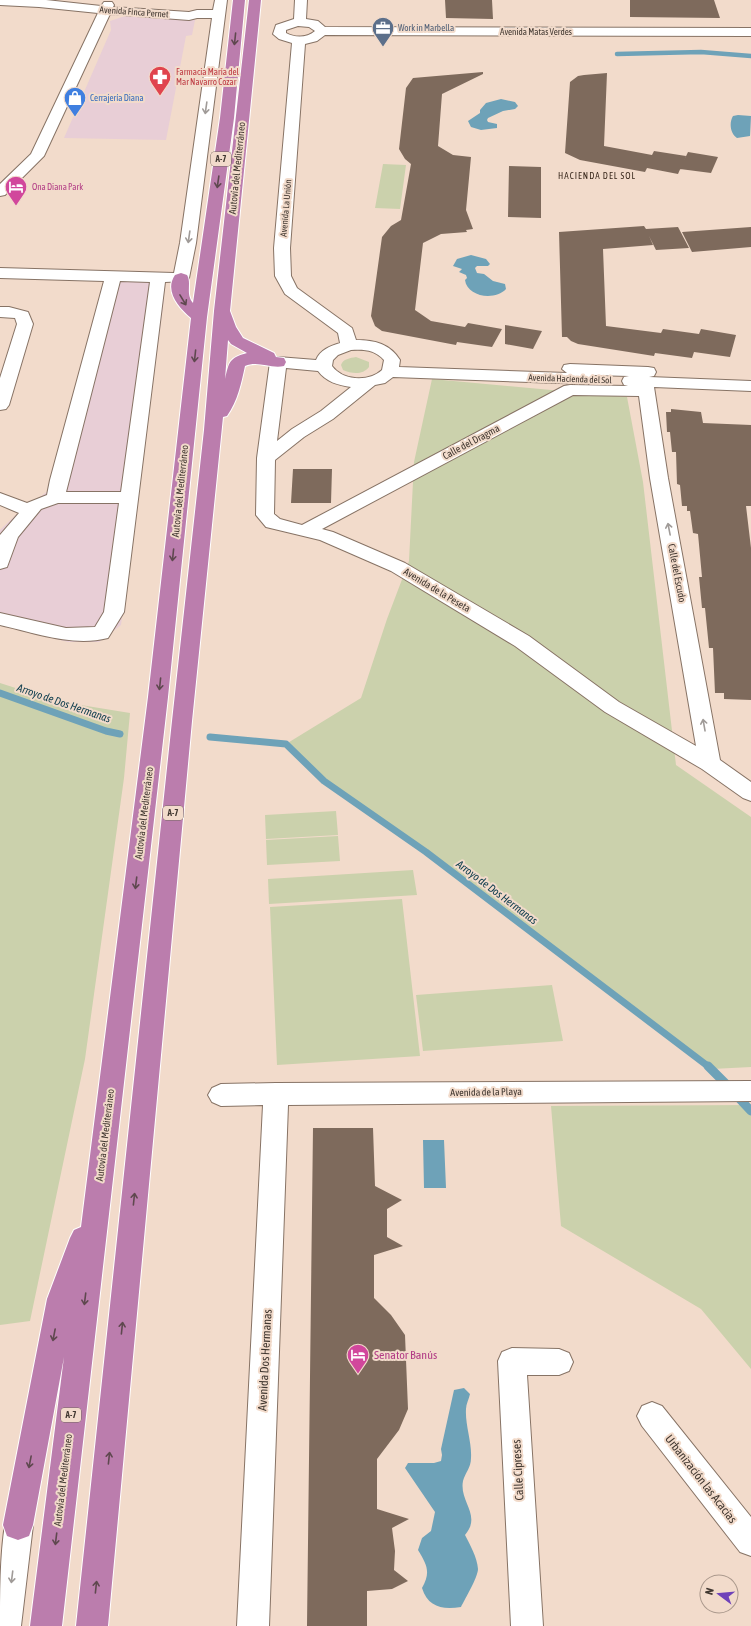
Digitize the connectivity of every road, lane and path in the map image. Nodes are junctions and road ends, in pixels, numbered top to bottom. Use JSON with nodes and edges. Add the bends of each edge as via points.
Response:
{"nodes":[{"id":1,"x":58,"y":0,"type":"edge"},
{"id":2,"x":221,"y":0,"type":"edge"},
{"id":3,"x":239,"y":0,"type":"edge"},
{"id":4,"x":255,"y":0,"type":"edge"},
{"id":5,"x":301,"y":0,"type":"edge"},
{"id":6,"x":0,"y":1,"type":"edge"},
{"id":7,"x":107,"y":8,"type":"junction"},
{"id":8,"x":219,"y":14,"type":"junction"},
{"id":9,"x":300,"y":22,"type":"junction"},
{"id":10,"x":321,"y":31,"type":"junction"},
{"id":11,"x":751,"y":32,"type":"edge"},
{"id":12,"x":299,"y":40,"type":"junction"},
{"id":13,"x":0,"y":192,"type":"edge"},
{"id":14,"x":0,"y":273,"type":"edge"},
{"id":15,"x":113,"y":276,"type":"junction"},
{"id":16,"x":158,"y":277,"type":"junction"},
{"id":17,"x":181,"y":278,"type":"junction"},
{"id":18,"x":0,"y":312,"type":"edge"},
{"id":19,"x":222,"y":312,"type":"junction"},
{"id":20,"x":199,"y":317,"type":"junction"},
{"id":21,"x":348,"y":345,"type":"junction"},
{"id":22,"x":278,"y":362,"type":"junction"},
{"id":23,"x":323,"y":366,"type":"junction"},
{"id":24,"x":391,"y":366,"type":"junction"},
{"id":25,"x":751,"y":376,"type":"edge"},
{"id":26,"x":368,"y":382,"type":"junction"},
{"id":27,"x":645,"y":386,"type":"junction"},
{"id":28,"x":751,"y":386,"type":"edge"},
{"id":29,"x":0,"y":405,"type":"edge"},
{"id":30,"x":213,"y":430,"type":"junction"},
{"id":31,"x":266,"y":458,"type":"junction"},
{"id":32,"x":130,"y":497,"type":"junction"},
{"id":33,"x":0,"y":498,"type":"edge"},
{"id":34,"x":56,"y":498,"type":"junction"},
{"id":35,"x":31,"y":511,"type":"junction"},
{"id":36,"x":305,"y":532,"type":"junction"},
{"id":37,"x":0,"y":563,"type":"edge"},
{"id":38,"x":0,"y":619,"type":"edge"},
{"id":39,"x":710,"y":764,"type":"junction"},
{"id":40,"x":751,"y":793,"type":"edge"},
{"id":41,"x":751,"y":1091,"type":"edge"},
{"id":42,"x":276,"y":1094,"type":"junction"},
{"id":43,"x":221,"y":1095,"type":"dead end"},
{"id":44,"x":96,"y":1205,"type":"junction"},
{"id":45,"x":559,"y":1362,"type":"dead end"},
{"id":46,"x":652,"y":1416,"type":"dead end"},
{"id":47,"x":9,"y":1535,"type":"edge"},
{"id":48,"x":751,"y":1542,"type":"edge"},
{"id":49,"x":6,"y":1626,"type":"edge"},
{"id":50,"x":46,"y":1626,"type":"edge"},
{"id":51,"x":92,"y":1626,"type":"edge"},
{"id":52,"x":253,"y":1626,"type":"edge"},
{"id":53,"x":528,"y":1626,"type":"edge"}],
"edges":[{"from":1,"to":7,"type":"street","name":"Avenida Finca Pernet"},
{"from":2,"to":8,"type":"street"},
{"from":3,"to":20,"type":"highway","name":"Autovía del Mediterráneo","number":"A-7","one_way":true,"via":[[227,118]]},
{"from":4,"to":19,"type":"highway","name":"Autovía del Mediterráneo","number":"A-7"},
{"from":5,"to":9,"type":"street"},
{"from":6,"to":7,"type":"street","name":"Avenida Finca Pernet"},
{"from":7,"to":8,"type":"street","name":"Avenida Finca Pernet","via":[[189,16]]},
{"from":7,"to":13,"type":"street","via":[[36,156]]},
{"from":8,"to":17,"type":"street","one_way":true},
{"from":9,"to":10,"type":"street","via":[[318,26]]},
{"from":9,"to":12,"type":"street","via":[[283,26],[278,31],[286,38]]},
{"from":10,"to":11,"type":"street","name":"Avenida Matas Verdes"},
{"from":10,"to":12,"type":"street","via":[[312,39]]},
{"from":12,"to":21,"type":"street","name":"Avenida La Unión","via":[[282,248],[283,276],[291,291],[346,331]]},
{"from":14,"to":15,"type":"street"},
{"from":15,"to":16,"type":"street"},
{"from":15,"to":34,"type":"street"},
{"from":16,"to":17,"type":"street"},
{"from":16,"to":32,"type":"street"},
{"from":17,"to":20,"type":"highway","one_way":true,"via":[[179,293],[186,305]]},
{"from":18,"to":29,"type":"street","via":[[22,315],[25,324]]},
{"from":19,"to":22,"type":"highway","via":[[237,341]]},
{"from":19,"to":30,"type":"highway","name":"Autovía del Mediterráneo","number":"A-7"},
{"from":20,"to":44,"type":"highway","name":"Autovía del Mediterráneo","number":"A-7","one_way":true,"via":[[157,705]]},
{"from":21,"to":23,"type":"street","via":[[332,351],[323,360]]},
{"from":21,"to":24,"type":"street","via":[[376,348],[389,355]]},
{"from":22,"to":23,"type":"street"},
{"from":22,"to":30,"type":"highway","via":[[250,357],[237,363],[230,392]]},
{"from":22,"to":31,"type":"street","name":"Avenida de la Peseta"},
{"from":23,"to":26,"type":"street","via":[[325,371],[338,380]]},
{"from":24,"to":25,"type":"street","name":"Avenida Hacienda del Sol"},
{"from":24,"to":26,"type":"street","via":[[384,376]]},
{"from":24,"to":27,"type":"street","name":"Avenida Hacienda del Sol"},
{"from":26,"to":31,"type":"street"},
{"from":27,"to":28,"type":"street","name":"Avenida Hacienda del Sol"},
{"from":27,"to":36,"type":"street","name":"Calle del Dragma","via":[[570,390]]},
{"from":39,"to":27,"type":"street","name":"Calle del Escudo","one_way":true},
{"from":51,"to":30,"type":"highway","name":"Autovía del Mediterráneo","number":"A-7","one_way":true},
{"from":31,"to":36,"type":"street","name":"Avenida de la Peseta","via":[[265,515],[273,523]]},
{"from":32,"to":34,"type":"street"},
{"from":32,"to":38,"type":"street","via":[[114,612],[101,634],[66,634]]},
{"from":33,"to":35,"type":"street"},
{"from":34,"to":35,"type":"street","via":[[35,506]]},
{"from":35,"to":37,"type":"street","via":[[9,536]]},
{"from":36,"to":39,"type":"street","name":"Avenida de la Peseta","via":[[326,536],[398,567],[522,641],[612,707]]},
{"from":39,"to":40,"type":"street","name":"Avenida de la Peseta"},
{"from":41,"to":42,"type":"street","name":"Avenida de la Playa"},
{"from":42,"to":43,"type":"street","name":"Avenida de la Playa"},
{"from":42,"to":52,"type":"street","name":"Avenida Dos Hermanas"},
{"from":44,"to":47,"type":"highway","one_way":true,"via":[[61,1299]]},
{"from":44,"to":50,"type":"highway","name":"Autovía del Mediterráneo","number":"A-7","one_way":true},
{"from":45,"to":53,"type":"street","name":"Calle Cipreses","via":[[512,1361]]},
{"from":46,"to":48,"type":"street","name":"Urbanización las Acacias"},
{"from":47,"to":49,"type":"street","one_way":true}]}
